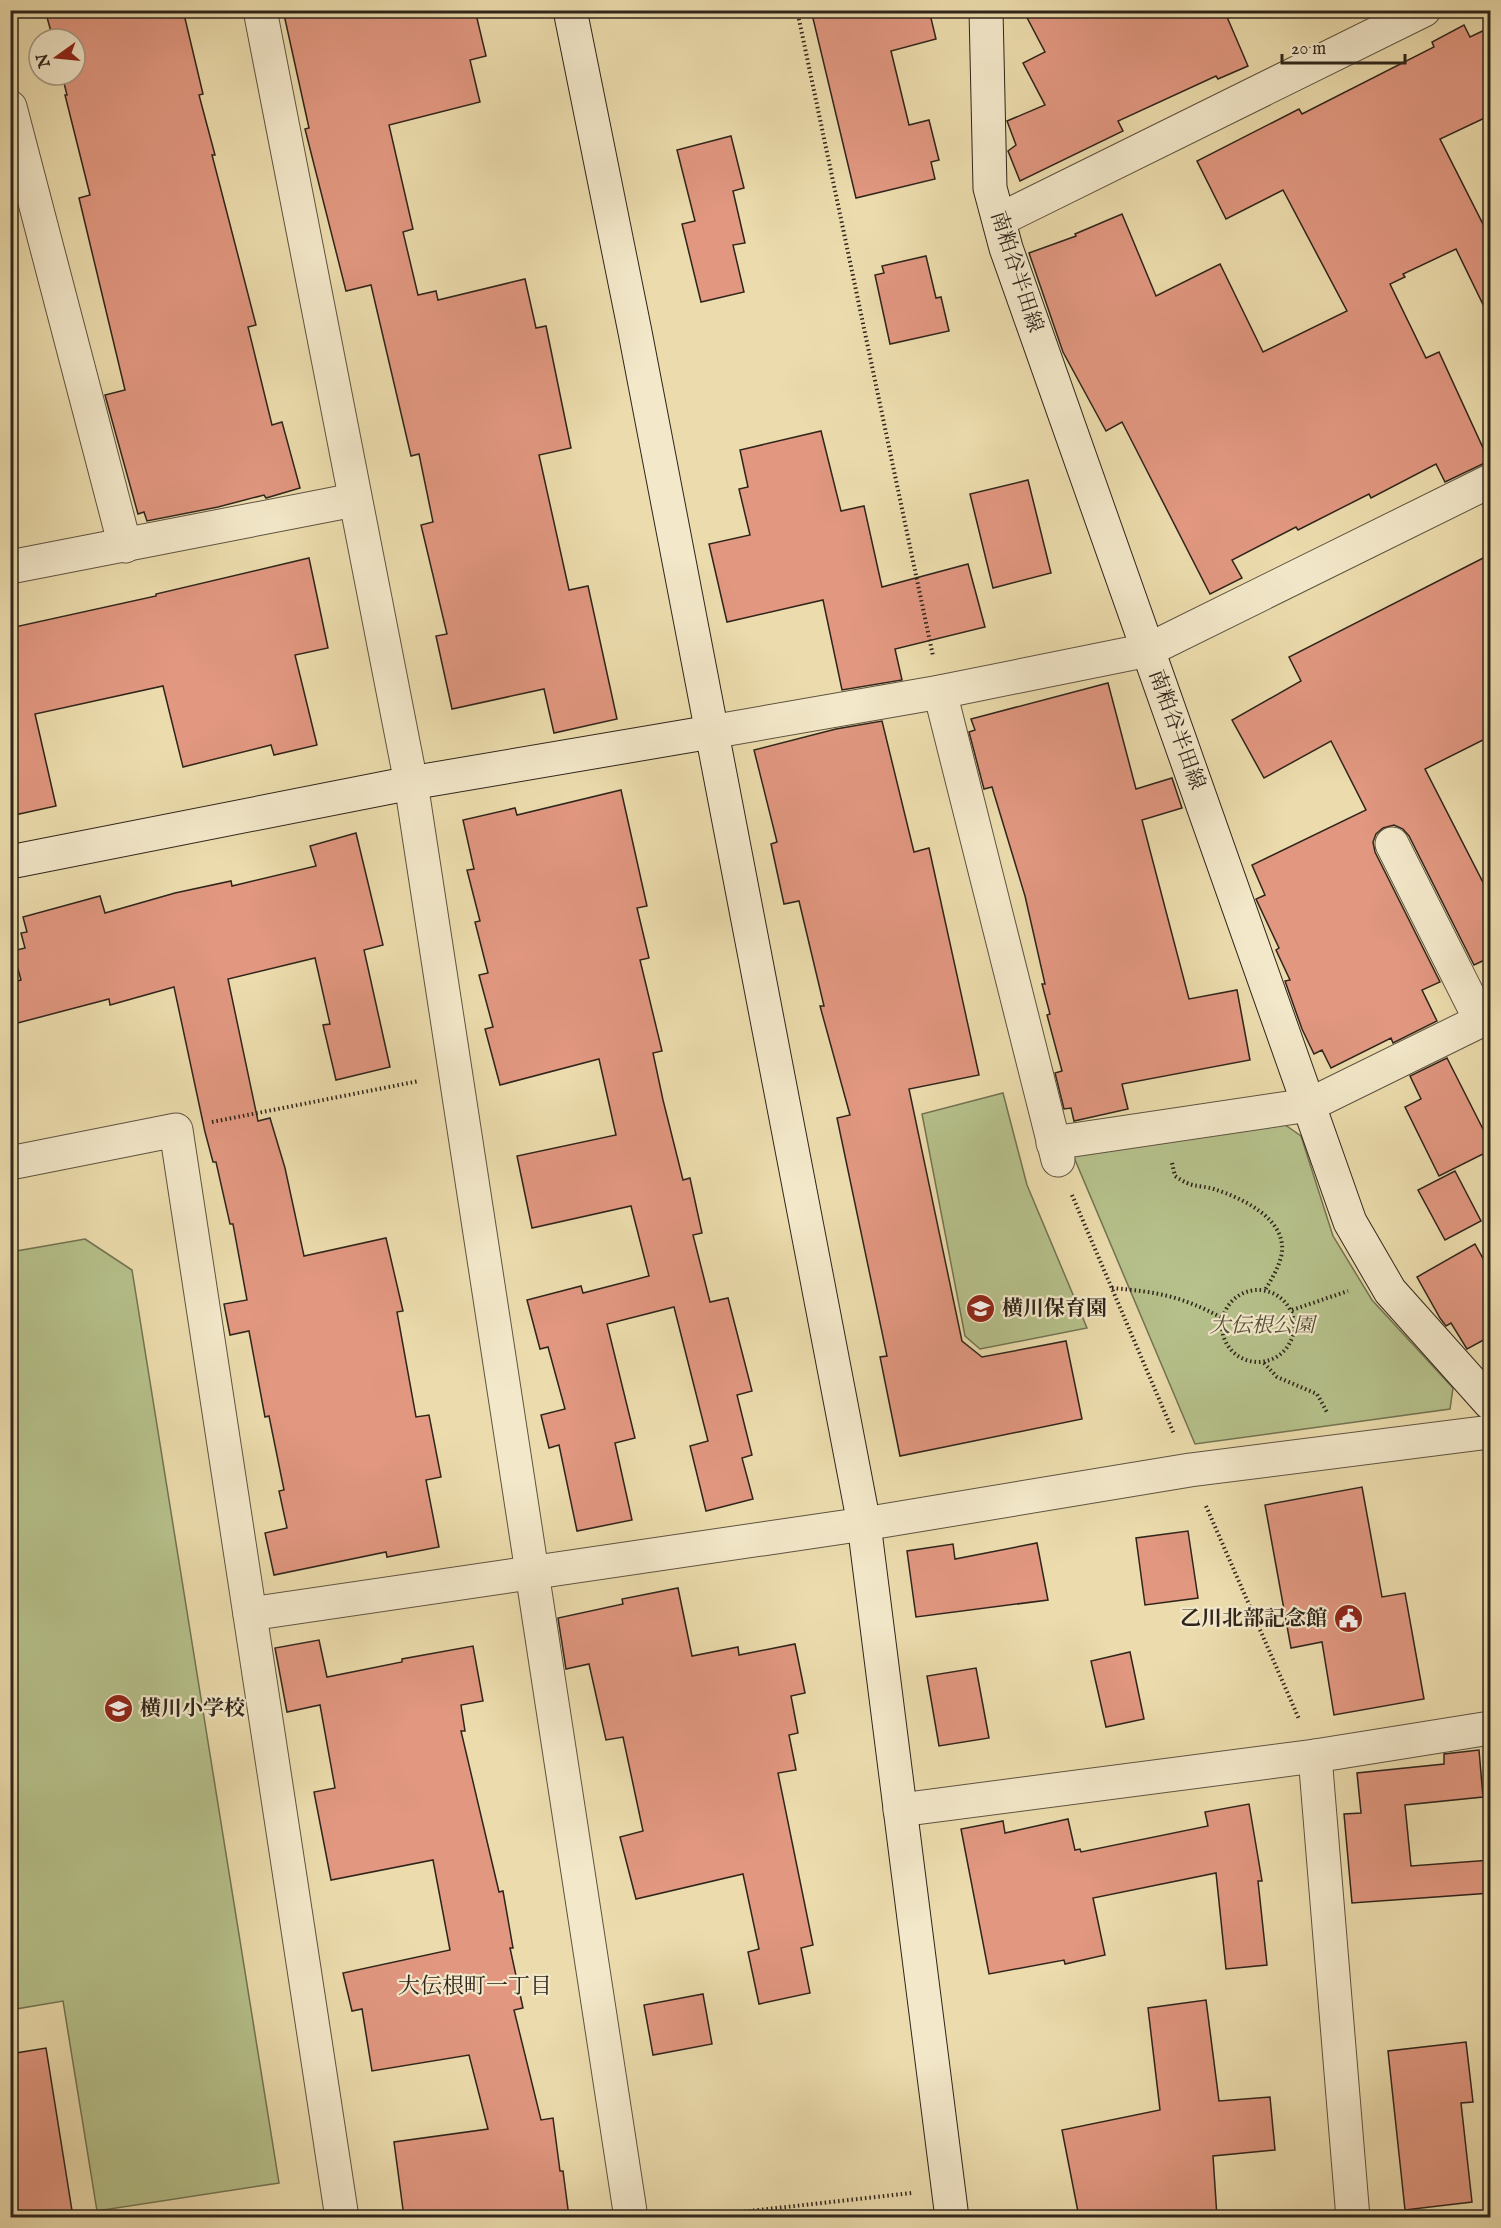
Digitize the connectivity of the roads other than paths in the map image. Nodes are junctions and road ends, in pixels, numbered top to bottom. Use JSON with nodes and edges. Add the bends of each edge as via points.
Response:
{"nodes":[{"id":1,"x":260,"y":10,"type":"edge"},
{"id":2,"x":570,"y":10,"type":"edge"},
{"id":3,"x":986,"y":10,"type":"edge"},
{"id":4,"x":1424,"y":10,"type":"edge"},
{"id":5,"x":10,"y":107,"type":"edge"},
{"id":6,"x":999,"y":220,"type":"junction"},
{"id":7,"x":1491,"y":481,"type":"edge"},
{"id":8,"x":354,"y":500,"type":"junction"},
{"id":9,"x":125,"y":546,"type":"junction"},
{"id":10,"x":10,"y":567,"type":"edge"},
{"id":11,"x":1148,"y":650,"type":"junction"},
{"id":12,"x":940,"y":692,"type":"junction"},
{"id":13,"x":711,"y":732,"type":"junction"},
{"id":14,"x":411,"y":783,"type":"junction"},
{"id":15,"x":1392,"y":844,"type":"dead end"},
{"id":16,"x":10,"y":862,"type":"edge"},
{"id":17,"x":1486,"y":1018,"type":"edge"},
{"id":18,"x":1309,"y":1105,"type":"junction"},
{"id":19,"x":10,"y":1163,"type":"edge"},
{"id":20,"x":1491,"y":1403,"type":"edge"},
{"id":21,"x":1491,"y":1432,"type":"edge"},
{"id":22,"x":864,"y":1524,"type":"junction"},
{"id":23,"x":532,"y":1571,"type":"junction"},
{"id":24,"x":250,"y":1614,"type":"junction"},
{"id":25,"x":1491,"y":1728,"type":"edge"},
{"id":26,"x":1315,"y":1756,"type":"junction"},
{"id":27,"x":900,"y":1810,"type":"junction"},
{"id":28,"x":342,"y":2217,"type":"edge"},
{"id":29,"x":631,"y":2217,"type":"edge"},
{"id":30,"x":952,"y":2217,"type":"edge"},
{"id":31,"x":1353,"y":2217,"type":"edge"}],
"edges":[{"from":1,"to":8,"type":"street"},
{"from":2,"to":13,"type":"street"},
{"from":3,"to":6,"type":"street","name":"南粕谷半田線","via":[[990,188]]},
{"from":4,"to":6,"type":"street"},
{"from":5,"to":9,"type":"street"},
{"from":6,"to":11,"type":"street","name":"南粕谷半田線"},
{"from":7,"to":11,"type":"street"},
{"from":8,"to":9,"type":"street"},
{"from":8,"to":14,"type":"street"},
{"from":9,"to":10,"type":"street"},
{"from":11,"to":12,"type":"street"},
{"from":11,"to":18,"type":"street","name":"南粕谷半田線"},
{"from":12,"to":13,"type":"street"},
{"from":12,"to":18,"type":"street","via":[[1055,1152]]},
{"from":13,"to":14,"type":"street"},
{"from":13,"to":22,"type":"street"},
{"from":14,"to":16,"type":"street"},
{"from":14,"to":23,"type":"street"},
{"from":15,"to":17,"type":"street"},
{"from":17,"to":18,"type":"street"},
{"from":18,"to":20,"type":"street","name":"南粕谷半田線","via":[[1350,1222],[1390,1291]]},
{"from":19,"to":24,"type":"street","via":[[176,1130]]},
{"from":21,"to":22,"type":"street","via":[[1190,1470]]},
{"from":22,"to":23,"type":"street"},
{"from":22,"to":27,"type":"street"},
{"from":23,"to":24,"type":"street"},
{"from":23,"to":29,"type":"street"},
{"from":24,"to":28,"type":"street"},
{"from":25,"to":26,"type":"street"},
{"from":26,"to":27,"type":"street"},
{"from":26,"to":31,"type":"street"},
{"from":27,"to":30,"type":"street"}]}
